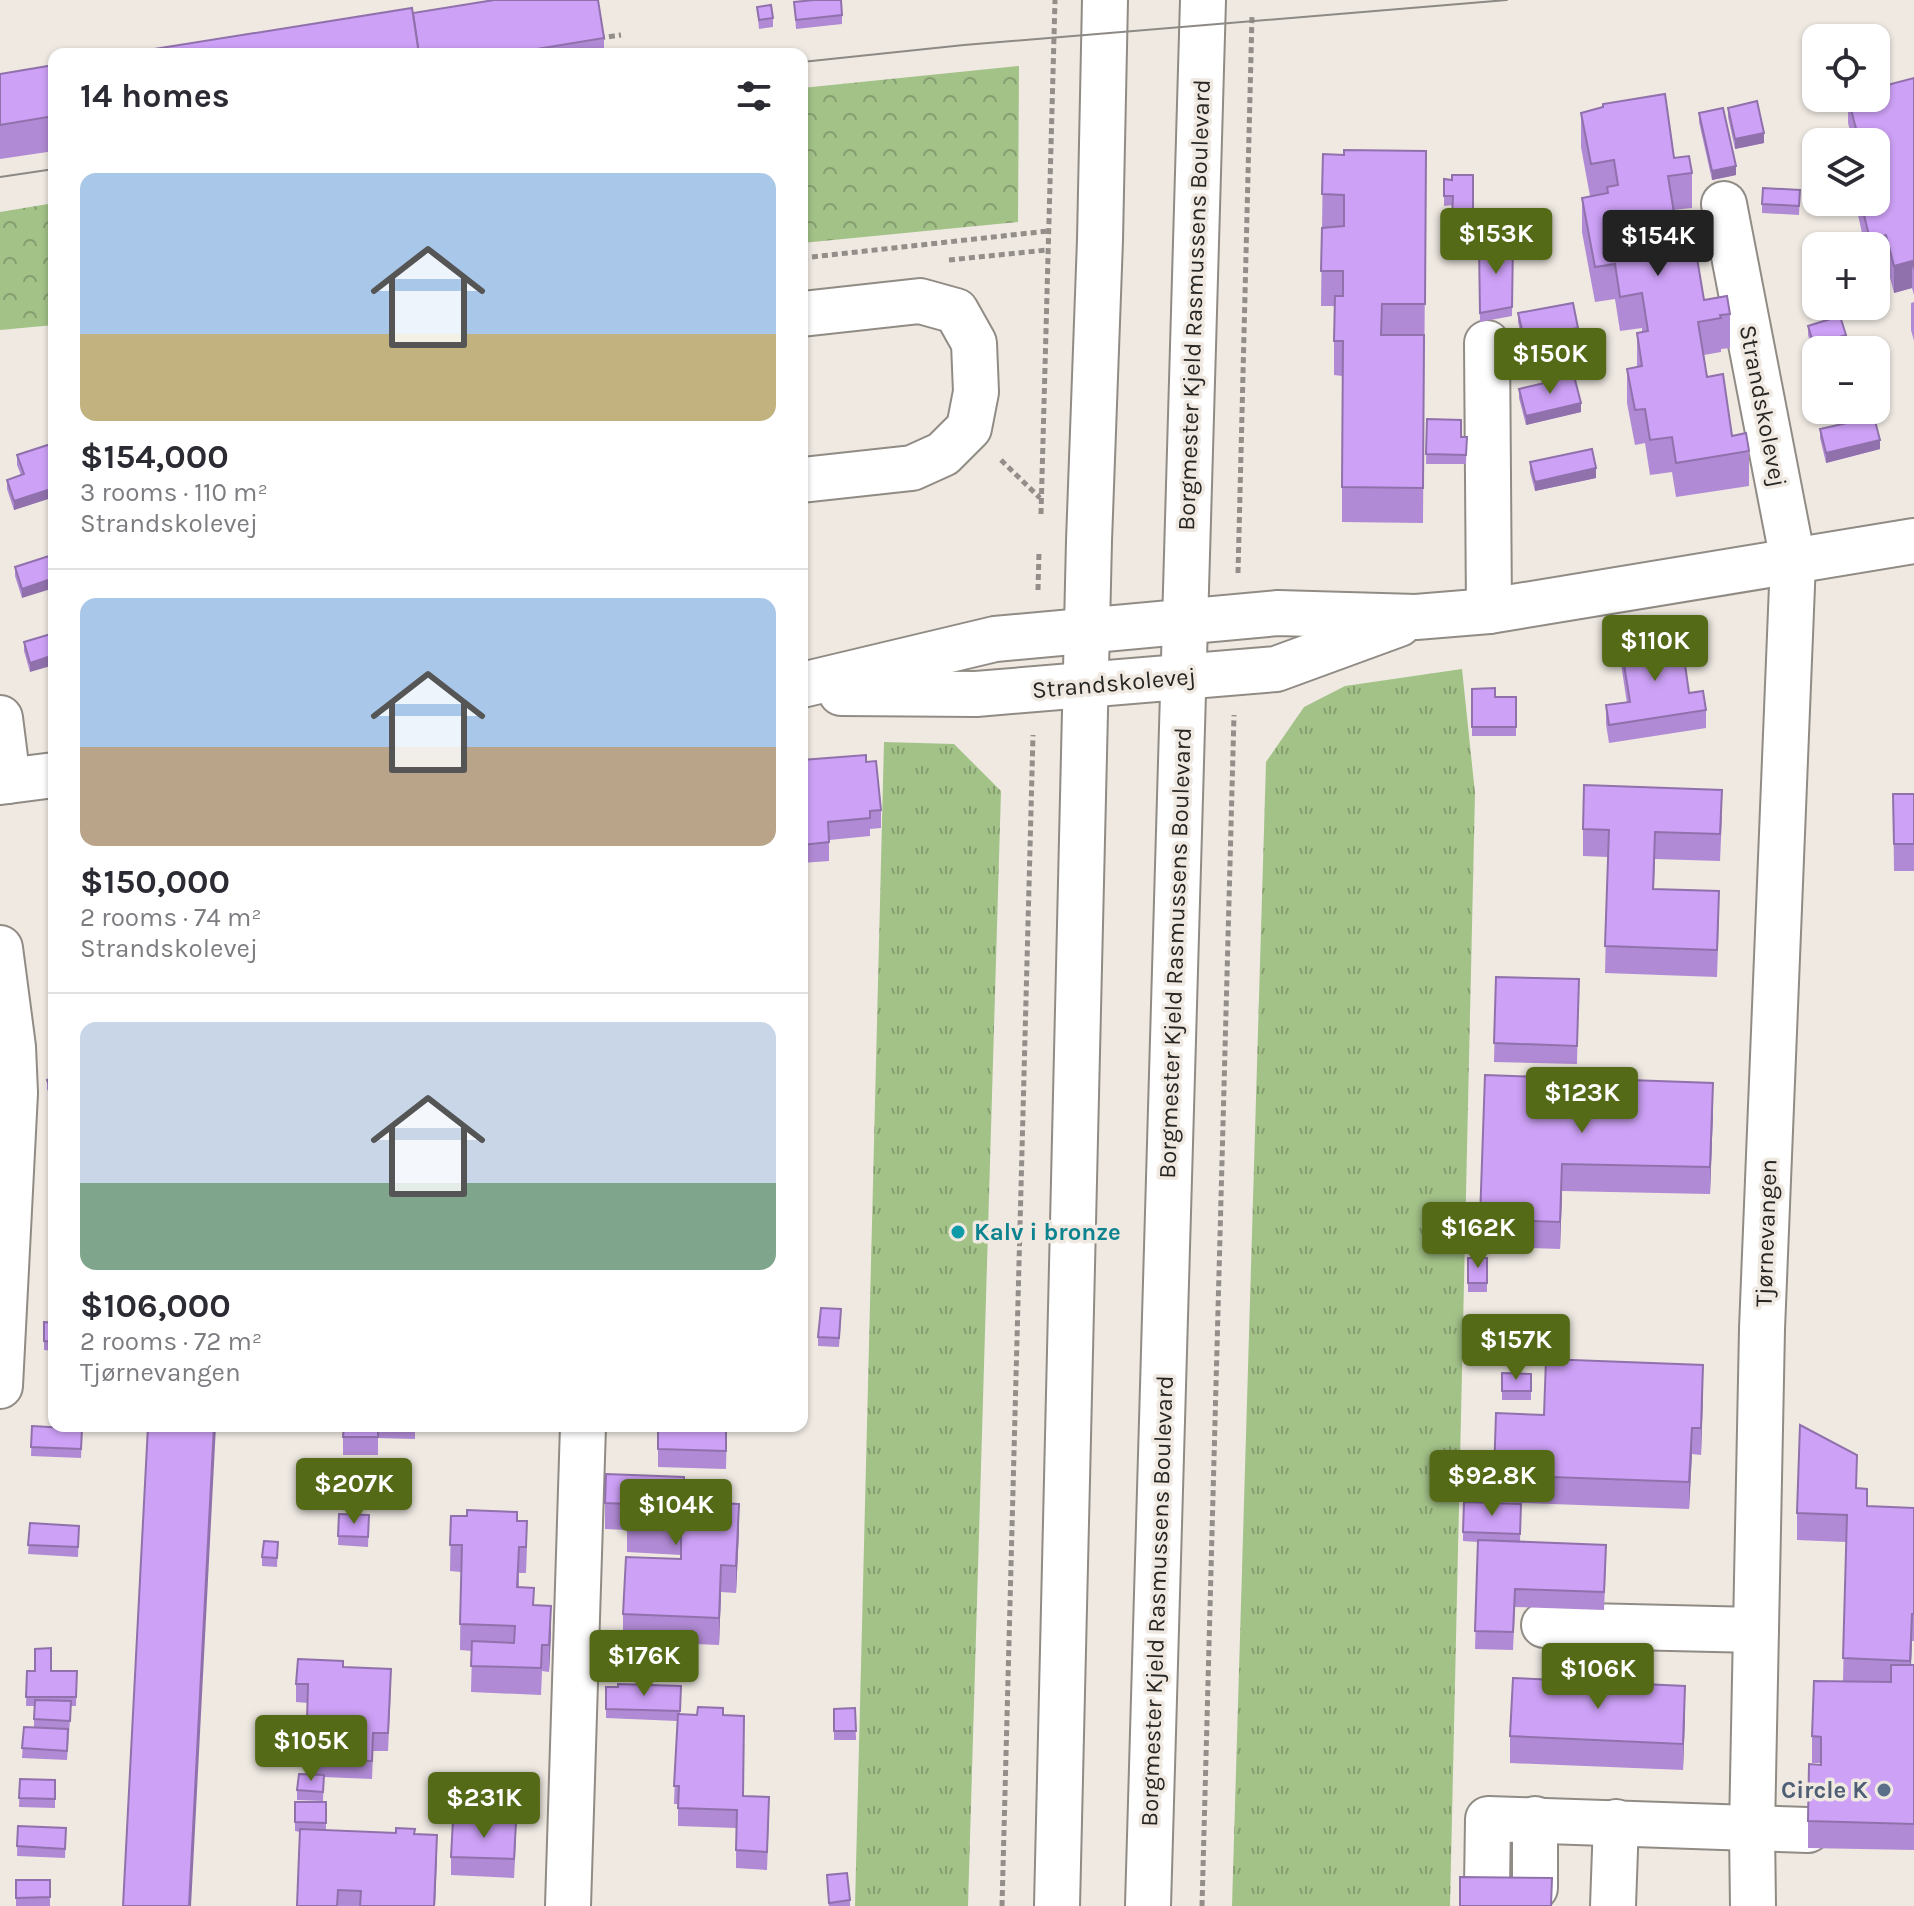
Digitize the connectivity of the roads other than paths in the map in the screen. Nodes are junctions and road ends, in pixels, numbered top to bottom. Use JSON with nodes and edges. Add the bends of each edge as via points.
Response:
{"nodes":[{"id":1,"x":1105,"y":0,"type":"edge"},
{"id":2,"x":1203,"y":0,"type":"edge"},
{"id":3,"x":1724,"y":204,"type":"dead end"},
{"id":4,"x":808,"y":313,"type":"edge"},
{"id":5,"x":1487,"y":343,"type":"dead end"},
{"id":6,"x":808,"y":479,"type":"edge"},
{"id":7,"x":1914,"y":541,"type":"edge"},
{"id":8,"x":1793,"y":561,"type":"junction"},
{"id":9,"x":1489,"y":611,"type":"junction"},
{"id":10,"x":1416,"y":617,"type":"junction"},
{"id":11,"x":1184,"y":622,"type":"junction"},
{"id":12,"x":1087,"y":631,"type":"junction"},
{"id":13,"x":1183,"y":677,"type":"junction"},
{"id":14,"x":808,"y":684,"type":"edge"},
{"id":15,"x":1086,"y":686,"type":"junction"},
{"id":16,"x":808,"y":693,"type":"edge"},
{"id":17,"x":0,"y":718,"type":"edge"},
{"id":18,"x":48,"y":776,"type":"edge"},
{"id":19,"x":4,"y":781,"type":"edge"},
{"id":20,"x":0,"y":948,"type":"edge"},
{"id":21,"x":0,"y":1386,"type":"edge"},
{"id":22,"x":583,"y":1432,"type":"edge"},
{"id":23,"x":1544,"y":1625,"type":"dead end"},
{"id":24,"x":1756,"y":1630,"type":"junction"},
{"id":25,"x":1535,"y":1819,"type":"junction"},
{"id":26,"x":1616,"y":1822,"type":"junction"},
{"id":27,"x":1752,"y":1829,"type":"junction"},
{"id":28,"x":1808,"y":1830,"type":"edge"},
{"id":29,"x":1487,"y":1887,"type":"edge"},
{"id":30,"x":1535,"y":1888,"type":"edge"},
{"id":31,"x":568,"y":1906,"type":"edge"},
{"id":32,"x":1057,"y":1906,"type":"edge"},
{"id":33,"x":1148,"y":1906,"type":"edge"},
{"id":34,"x":1613,"y":1906,"type":"edge"},
{"id":35,"x":1753,"y":1906,"type":"edge"}],
"edges":[{"from":1,"to":12,"type":"street"},
{"from":2,"to":11,"type":"street","name":"Borgmester Kjeld Rasmussens Boulevard"},
{"from":3,"to":8,"type":"street","name":"Strandskolevej"},
{"from":4,"to":6,"type":"street","via":[[920,301],[956,311],[974,343],[976,392],[969,428],[943,454],[912,468]]},
{"from":5,"to":9,"type":"street"},
{"from":7,"to":8,"type":"street","name":"Strandskolevej"},
{"from":8,"to":9,"type":"street","name":"Strandskolevej"},
{"from":8,"to":24,"type":"street","name":"Tjørnevangen","via":[[1762,1329]]},
{"from":9,"to":10,"type":"street","name":"Strandskolevej"},
{"from":10,"to":11,"type":"street","name":"Strandskolevej","via":[[1278,613]]},
{"from":10,"to":13,"type":"street","name":"Strandskolevej","via":[[1276,669]]},
{"from":11,"to":12,"type":"street","name":"Strandskolevej"},
{"from":11,"to":13,"type":"street","name":"Borgmester Kjeld Rasmussens Boulevard"},
{"from":12,"to":14,"type":"street","name":"Strandskolevej","via":[[995,639]]},
{"from":12,"to":15,"type":"street"},
{"from":13,"to":15,"type":"street","name":"Strandskolevej"},
{"from":13,"to":33,"type":"street","name":"Borgmester Kjeld Rasmussens Boulevard"},
{"from":15,"to":16,"type":"street","name":"Strandskolevej","via":[[976,694]]},
{"from":15,"to":32,"type":"street"},
{"from":17,"to":19,"type":"street"},
{"from":18,"to":19,"type":"street"},
{"from":20,"to":21,"type":"street","via":[[15,1093]]},
{"from":22,"to":31,"type":"street"},
{"from":23,"to":24,"type":"street"},
{"from":24,"to":27,"type":"street","name":"Tjørnevangen"},
{"from":25,"to":26,"type":"street"},
{"from":25,"to":29,"type":"street","via":[[1488,1819]]},
{"from":25,"to":30,"type":"street"},
{"from":26,"to":27,"type":"street"},
{"from":26,"to":34,"type":"street"},
{"from":27,"to":28,"type":"street"},
{"from":27,"to":35,"type":"street","name":"Tjørnevangen"}]}
